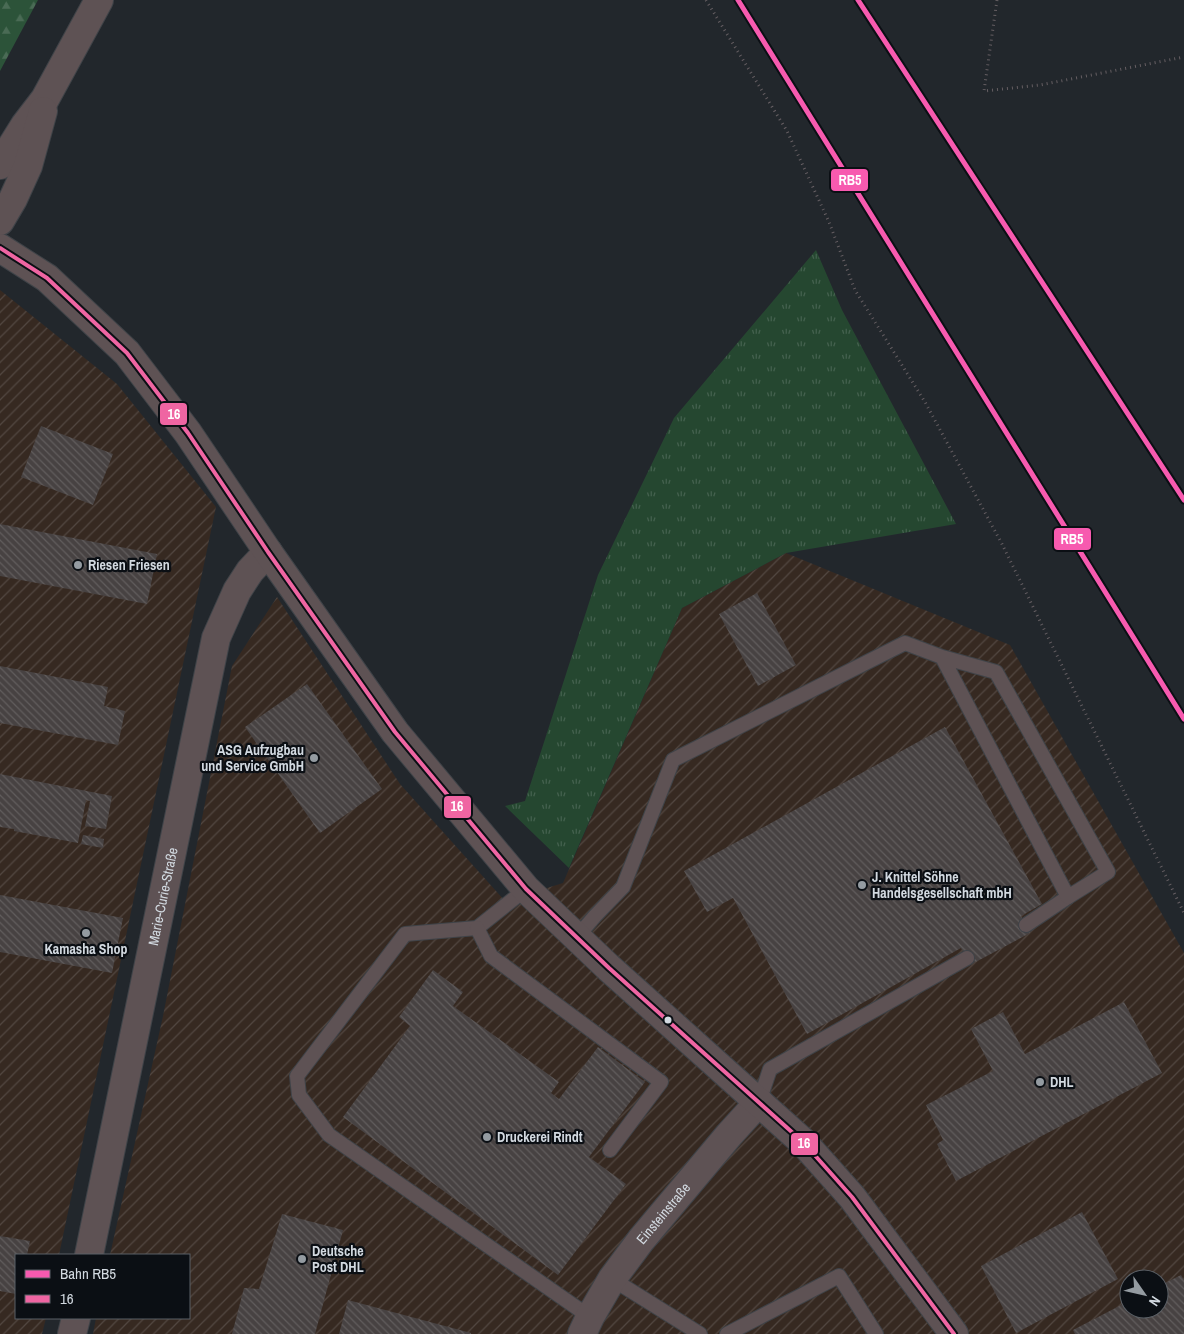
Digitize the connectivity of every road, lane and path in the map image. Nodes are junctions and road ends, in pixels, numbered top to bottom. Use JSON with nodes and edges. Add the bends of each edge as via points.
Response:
{"nodes":[{"id":1,"x":99,"y":0,"type":"edge"},
{"id":2,"x":706,"y":0,"type":"edge"},
{"id":3,"x":997,"y":0,"type":"edge"},
{"id":4,"x":1184,"y":57,"type":"edge"},
{"id":5,"x":45,"y":99,"type":"junction"},
{"id":6,"x":2,"y":158,"type":"edge"},
{"id":7,"x":0,"y":221,"type":"edge"},
{"id":8,"x":0,"y":248,"type":"edge"},
{"id":9,"x":268,"y":552,"type":"junction"},
{"id":10,"x":942,"y":657,"type":"junction"},
{"id":11,"x":526,"y":889,"type":"junction"},
{"id":12,"x":1068,"y":897,"type":"junction"},
{"id":13,"x":1184,"y":913,"type":"edge"},
{"id":14,"x":1026,"y":925,"type":"dead end"},
{"id":15,"x":478,"y":928,"type":"junction"},
{"id":16,"x":576,"y":938,"type":"junction"},
{"id":17,"x":967,"y":958,"type":"dead end"},
{"id":18,"x":759,"y":1102,"type":"junction"},
{"id":19,"x":610,"y":1150,"type":"dead end"},
{"id":20,"x":89,"y":1254,"type":"edge"},
{"id":21,"x":612,"y":1279,"type":"junction"},
{"id":22,"x":76,"y":1319,"type":"edge"},
{"id":23,"x":586,"y":1325,"type":"edge"},
{"id":24,"x":72,"y":1334,"type":"edge"},
{"id":25,"x":700,"y":1334,"type":"edge"},
{"id":26,"x":727,"y":1334,"type":"edge"},
{"id":27,"x":876,"y":1334,"type":"edge"},
{"id":28,"x":954,"y":1334,"type":"edge"}],
"edges":[{"from":1,"to":5,"type":"street"},
{"from":2,"to":13,"type":"path","via":[[787,131],[829,222],[854,290],[925,402],[1002,544]]},
{"from":3,"to":4,"type":"path","via":[[984,91],[1040,85]]},
{"from":5,"to":6,"type":"street"},
{"from":5,"to":7,"type":"street","via":[[28,166]]},
{"from":8,"to":9,"type":"street","via":[[47,278],[127,353],[188,432]]},
{"from":9,"to":11,"type":"street","via":[[396,732]]},
{"from":9,"to":20,"type":"street","name":"Marie-Curie-Straße","via":[[237,590],[216,638]]},
{"from":10,"to":12,"type":"lane"},
{"from":10,"to":12,"type":"lane","via":[[996,672],[1108,872]]},
{"from":10,"to":16,"type":"lane","via":[[905,643],[673,760],[623,887]]},
{"from":11,"to":15,"type":"lane"},
{"from":11,"to":16,"type":"street"},
{"from":12,"to":14,"type":"lane"},
{"from":15,"to":19,"type":"lane","via":[[491,956],[661,1082]]},
{"from":15,"to":23,"type":"lane","via":[[405,934],[297,1076],[299,1095],[329,1135]]},
{"from":16,"to":18,"type":"street"},
{"from":17,"to":18,"type":"lane","via":[[770,1069]]},
{"from":18,"to":21,"type":"street","name":"Einsteinstraße","via":[[641,1240]]},
{"from":18,"to":28,"type":"street","via":[[803,1142],[852,1197]]},
{"from":21,"to":23,"type":"street","name":"Einsteinstraße"},
{"from":21,"to":25,"type":"lane"},
{"from":22,"to":24,"type":"street"},
{"from":26,"to":27,"type":"lane","via":[[839,1276]]}]}
